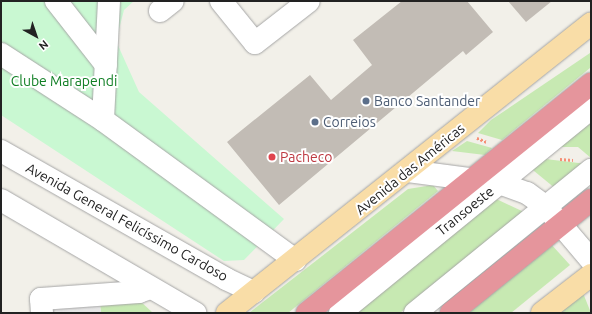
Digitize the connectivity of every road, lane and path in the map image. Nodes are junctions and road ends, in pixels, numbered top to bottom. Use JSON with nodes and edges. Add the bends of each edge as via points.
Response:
{"nodes":[{"id":1,"x":56,"y":1,"type":"edge"},
{"id":2,"x":109,"y":1,"type":"edge"},
{"id":3,"x":221,"y":1,"type":"edge"},
{"id":4,"x":309,"y":1,"type":"edge"},
{"id":5,"x":591,"y":23,"type":"edge"},
{"id":6,"x":1,"y":54,"type":"edge"},
{"id":7,"x":106,"y":65,"type":"junction"},
{"id":8,"x":591,"y":84,"type":"edge"},
{"id":9,"x":591,"y":108,"type":"edge"},
{"id":10,"x":103,"y":120,"type":"junction"},
{"id":11,"x":472,"y":137,"type":"dead end"},
{"id":12,"x":491,"y":143,"type":"dead end"},
{"id":13,"x":1,"y":151,"type":"edge"},
{"id":14,"x":551,"y":158,"type":"dead end"},
{"id":15,"x":586,"y":165,"type":"edge"},
{"id":16,"x":408,"y":170,"type":"junction"},
{"id":17,"x":473,"y":179,"type":"junction"},
{"id":18,"x":499,"y":183,"type":"junction"},
{"id":19,"x":1,"y":200,"type":"edge"},
{"id":20,"x":591,"y":200,"type":"edge"},
{"id":21,"x":546,"y":207,"type":"junction"},
{"id":22,"x":561,"y":224,"type":"junction"},
{"id":23,"x":295,"y":260,"type":"junction"},
{"id":24,"x":591,"y":260,"type":"edge"},
{"id":25,"x":591,"y":275,"type":"edge"},
{"id":26,"x":150,"y":288,"type":"junction"},
{"id":27,"x":254,"y":292,"type":"junction"},
{"id":28,"x":80,"y":305,"type":"edge"},
{"id":29,"x":42,"y":313,"type":"edge"},
{"id":30,"x":195,"y":313,"type":"edge"},
{"id":31,"x":227,"y":313,"type":"edge"},
{"id":32,"x":307,"y":313,"type":"edge"},
{"id":33,"x":340,"y":313,"type":"edge"},
{"id":34,"x":415,"y":313,"type":"edge"},
{"id":35,"x":451,"y":313,"type":"edge"},
{"id":36,"x":542,"y":313,"type":"edge"}],
"edges":[{"from":1,"to":7,"type":"street"},
{"from":2,"to":7,"type":"street"},
{"from":3,"to":4,"type":"street","via":[[255,43]]},
{"from":5,"to":16,"type":"main road","name":"Avenida das Américas"},
{"from":6,"to":10,"type":"street"},
{"from":7,"to":10,"type":"street"},
{"from":8,"to":17,"type":"highway"},
{"from":9,"to":18,"type":"street","name":"Transoeste"},
{"from":10,"to":23,"type":"street"},
{"from":11,"to":12,"type":"path"},
{"from":13,"to":27,"type":"street","name":"Avenida General Felicíssimo Cardoso","via":[[226,279]]},
{"from":14,"to":15,"type":"path"},
{"from":15,"to":21,"type":"street"},
{"from":16,"to":17,"type":"street"},
{"from":16,"to":23,"type":"main road","name":"Avenida das Américas"},
{"from":17,"to":18,"type":"street"},
{"from":17,"to":32,"type":"highway"},
{"from":18,"to":21,"type":"street","via":[[527,193]]},
{"from":18,"to":33,"type":"street","name":"Transoeste"},
{"from":19,"to":26,"type":"street"},
{"from":20,"to":22,"type":"highway"},
{"from":21,"to":22,"type":"street"},
{"from":21,"to":34,"type":"street"},
{"from":22,"to":24,"type":"street"},
{"from":22,"to":35,"type":"highway"},
{"from":23,"to":27,"type":"main road","name":"Avenida das Américas"},
{"from":25,"to":36,"type":"main road"},
{"from":26,"to":28,"type":"street"},
{"from":26,"to":30,"type":"street"},
{"from":27,"to":31,"type":"main road","name":"Avenida das Américas"},
{"from":28,"to":29,"type":"street","via":[[41,299]]}]}
